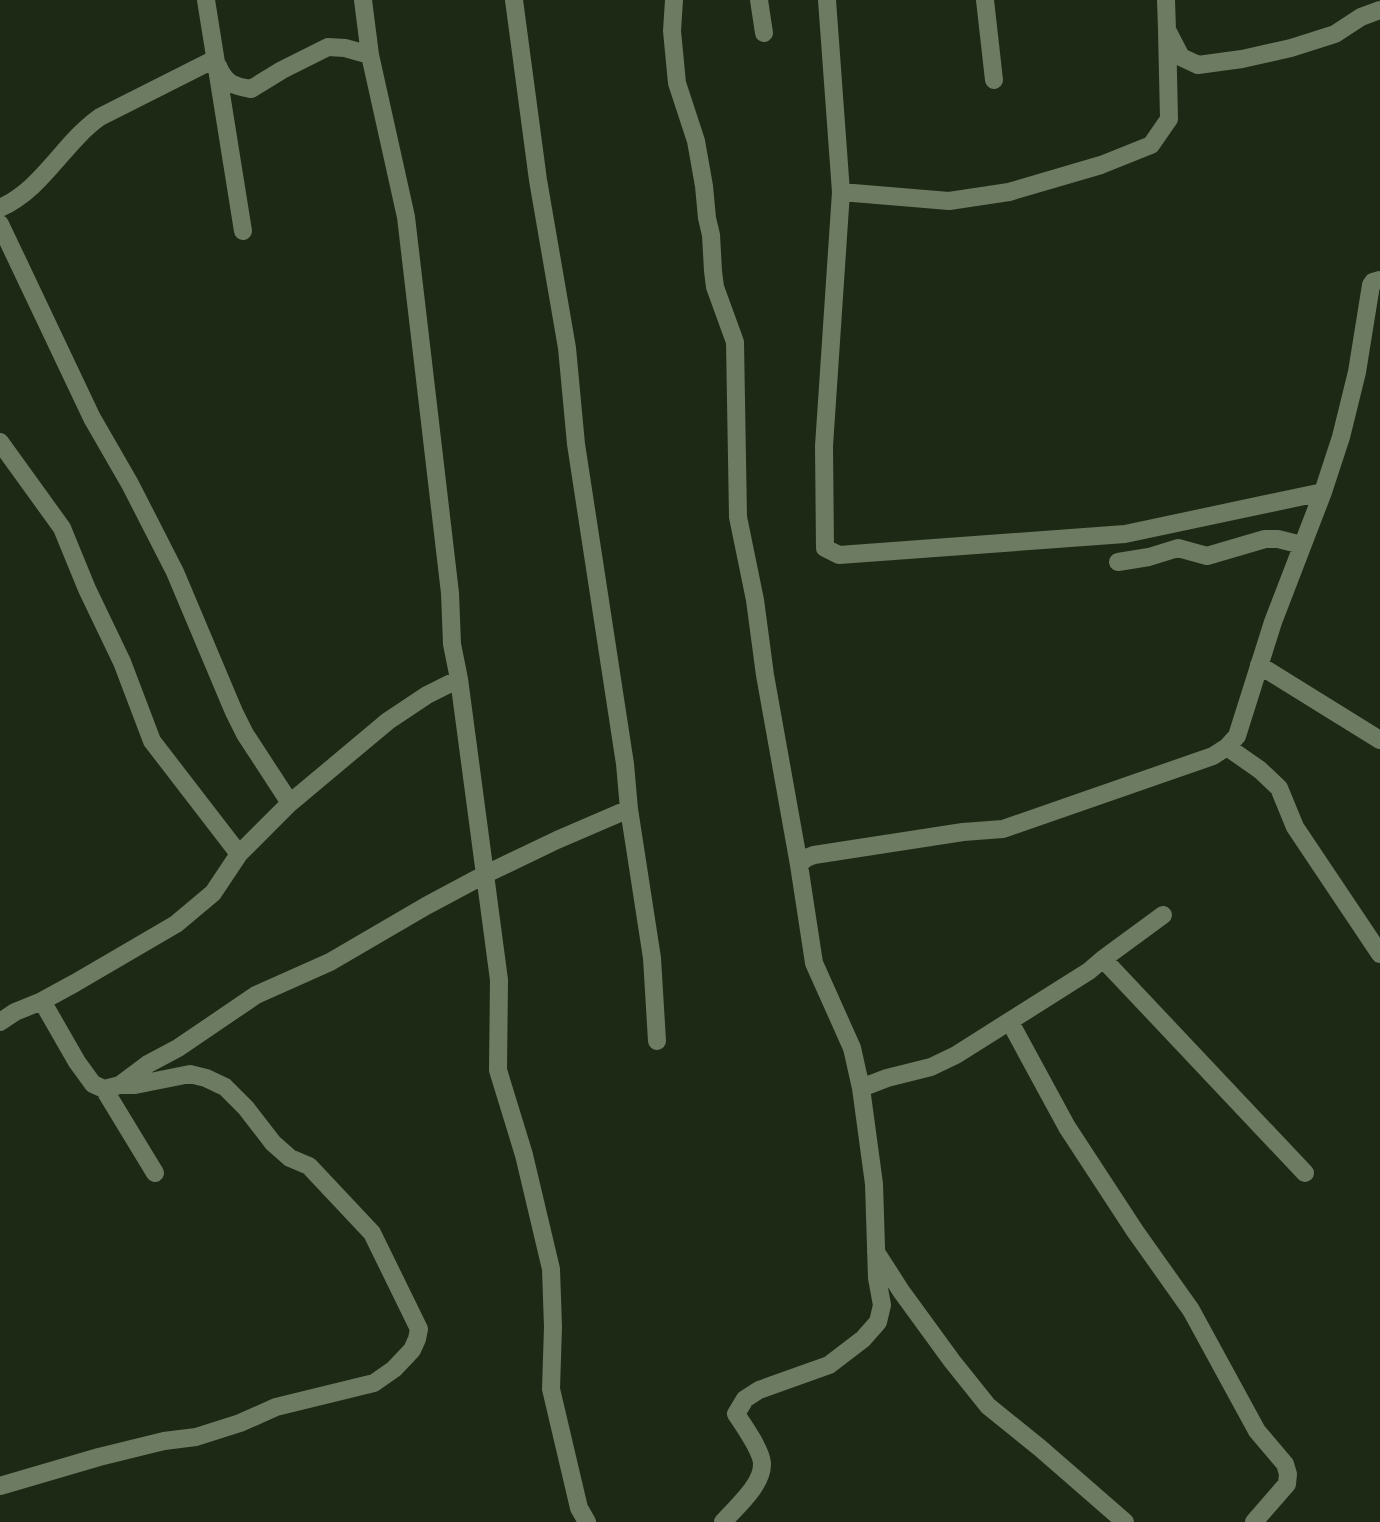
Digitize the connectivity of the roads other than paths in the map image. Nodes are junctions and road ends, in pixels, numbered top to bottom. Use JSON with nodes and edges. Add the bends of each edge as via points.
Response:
{"nodes":[{"id":1,"x":206,"y":0,"type":"edge"},
{"id":2,"x":363,"y":0,"type":"edge"},
{"id":3,"x":514,"y":0,"type":"edge"},
{"id":4,"x":674,"y":0,"type":"edge"},
{"id":5,"x":759,"y":0,"type":"edge"},
{"id":6,"x":827,"y":0,"type":"edge"},
{"id":7,"x":985,"y":0,"type":"edge"},
{"id":8,"x":1166,"y":0,"type":"edge"},
{"id":9,"x":1380,"y":10,"type":"edge"},
{"id":10,"x":1167,"y":30,"type":"junction"},
{"id":11,"x":764,"y":33,"type":"dead end"},
{"id":12,"x":370,"y":55,"type":"junction"},
{"id":13,"x":215,"y":59,"type":"junction"},
{"id":14,"x":994,"y":80,"type":"dead end"},
{"id":15,"x":841,"y":192,"type":"junction"},
{"id":16,"x":0,"y":208,"type":"edge"},
{"id":17,"x":0,"y":224,"type":"edge"},
{"id":18,"x":243,"y":231,"type":"dead end"},
{"id":19,"x":1380,"y":280,"type":"edge"},
{"id":20,"x":0,"y":442,"type":"edge"},
{"id":21,"x":1323,"y":492,"type":"junction"},
{"id":22,"x":1302,"y":545,"type":"junction"},
{"id":23,"x":1118,"y":562,"type":"dead end"},
{"id":24,"x":1259,"y":665,"type":"junction"},
{"id":25,"x":458,"y":680,"type":"junction"},
{"id":26,"x":1380,"y":740,"type":"edge"},
{"id":27,"x":1227,"y":747,"type":"junction"},
{"id":28,"x":290,"y":803,"type":"junction"},
{"id":29,"x":629,"y":809,"type":"junction"},
{"id":30,"x":239,"y":854,"type":"junction"},
{"id":31,"x":799,"y":865,"type":"junction"},
{"id":32,"x":484,"y":875,"type":"junction"},
{"id":33,"x":1163,"y":915,"type":"dead end"},
{"id":34,"x":1380,"y":954,"type":"edge"},
{"id":35,"x":1103,"y":959,"type":"junction"},
{"id":36,"x":42,"y":1001,"type":"junction"},
{"id":37,"x":0,"y":1022,"type":"edge"},
{"id":38,"x":1010,"y":1022,"type":"junction"},
{"id":39,"x":657,"y":1041,"type":"dead end"},
{"id":40,"x":112,"y":1087,"type":"junction"},
{"id":41,"x":860,"y":1088,"type":"junction"},
{"id":42,"x":155,"y":1173,"type":"dead end"},
{"id":43,"x":1305,"y":1173,"type":"dead end"},
{"id":44,"x":876,"y":1252,"type":"junction"},
{"id":45,"x":0,"y":1486,"type":"edge"},
{"id":46,"x":587,"y":1522,"type":"edge"},
{"id":47,"x":723,"y":1522,"type":"edge"},
{"id":48,"x":1125,"y":1522,"type":"edge"},
{"id":49,"x":1254,"y":1522,"type":"edge"}],
"edges":[{"from":1,"to":13,"type":"street"},
{"from":2,"to":12,"type":"street"},
{"from":3,"to":29,"type":"street"},
{"from":4,"to":31,"type":"street","via":[[677,83],[696,141],[712,235],[715,287],[735,342],[738,517]]},
{"from":5,"to":11,"type":"street"},
{"from":6,"to":15,"type":"street"},
{"from":7,"to":14,"type":"street"},
{"from":8,"to":10,"type":"street"},
{"from":9,"to":10,"type":"street","via":[[1335,34],[1291,48],[1198,65],[1181,57]]},
{"from":10,"to":15,"type":"street","via":[[1169,119],[1151,145],[997,194],[949,201]]},
{"from":12,"to":13,"type":"street","via":[[328,47],[251,89],[234,86]]},
{"from":12,"to":25,"type":"street","via":[[406,217]]},
{"from":13,"to":16,"type":"street","via":[[92,122],[29,190]]},
{"from":13,"to":18,"type":"street"},
{"from":15,"to":21,"type":"street","via":[[824,446],[825,548],[839,555],[1125,534]]},
{"from":17,"to":28,"type":"street","via":[[92,418],[175,572],[245,734]]},
{"from":19,"to":21,"type":"street","via":[[1371,285],[1357,372]]},
{"from":20,"to":30,"type":"street","via":[[62,528],[152,741]]},
{"from":21,"to":22,"type":"street"},
{"from":22,"to":23,"type":"street","via":[[1265,539],[1207,556],[1178,548]]},
{"from":22,"to":24,"type":"street"},
{"from":24,"to":26,"type":"street"},
{"from":24,"to":27,"type":"street","via":[[1237,736]]},
{"from":25,"to":28,"type":"street","via":[[388,721]]},
{"from":25,"to":32,"type":"street"},
{"from":27,"to":31,"type":"street","via":[[1213,756],[1003,829],[814,855]]},
{"from":27,"to":34,"type":"street","via":[[1279,788],[1295,827]]},
{"from":28,"to":30,"type":"street"},
{"from":29,"to":32,"type":"street"},
{"from":29,"to":39,"type":"street","via":[[652,958]]},
{"from":30,"to":36,"type":"street","via":[[213,893],[176,924]]},
{"from":31,"to":41,"type":"street","via":[[814,963],[852,1048]]},
{"from":32,"to":40,"type":"street","via":[[330,962],[256,995]]},
{"from":32,"to":46,"type":"street","via":[[499,980],[498,1070],[551,1269],[551,1389],[579,1508]]},
{"from":33,"to":35,"type":"street"},
{"from":35,"to":38,"type":"street"},
{"from":35,"to":43,"type":"street"},
{"from":36,"to":37,"type":"street"},
{"from":36,"to":40,"type":"street","via":[[93,1084]]},
{"from":38,"to":41,"type":"street","via":[[931,1067]]},
{"from":38,"to":49,"type":"street","via":[[1067,1127],[1191,1310],[1257,1431],[1285,1464],[1287,1484]]},
{"from":40,"to":42,"type":"street"},
{"from":40,"to":45,"type":"street","via":[[190,1074],[225,1087],[273,1143],[309,1167],[372,1233],[419,1329],[417,1339],[394,1369],[374,1383],[276,1407],[196,1437],[151,1444]]},
{"from":41,"to":44,"type":"street","via":[[874,1184]]},
{"from":44,"to":47,"type":"street","via":[[882,1305],[878,1322],[863,1339],[829,1365],[745,1399],[737,1414],[762,1463],[757,1483]]},
{"from":44,"to":48,"type":"street","via":[[988,1406]]}]}
